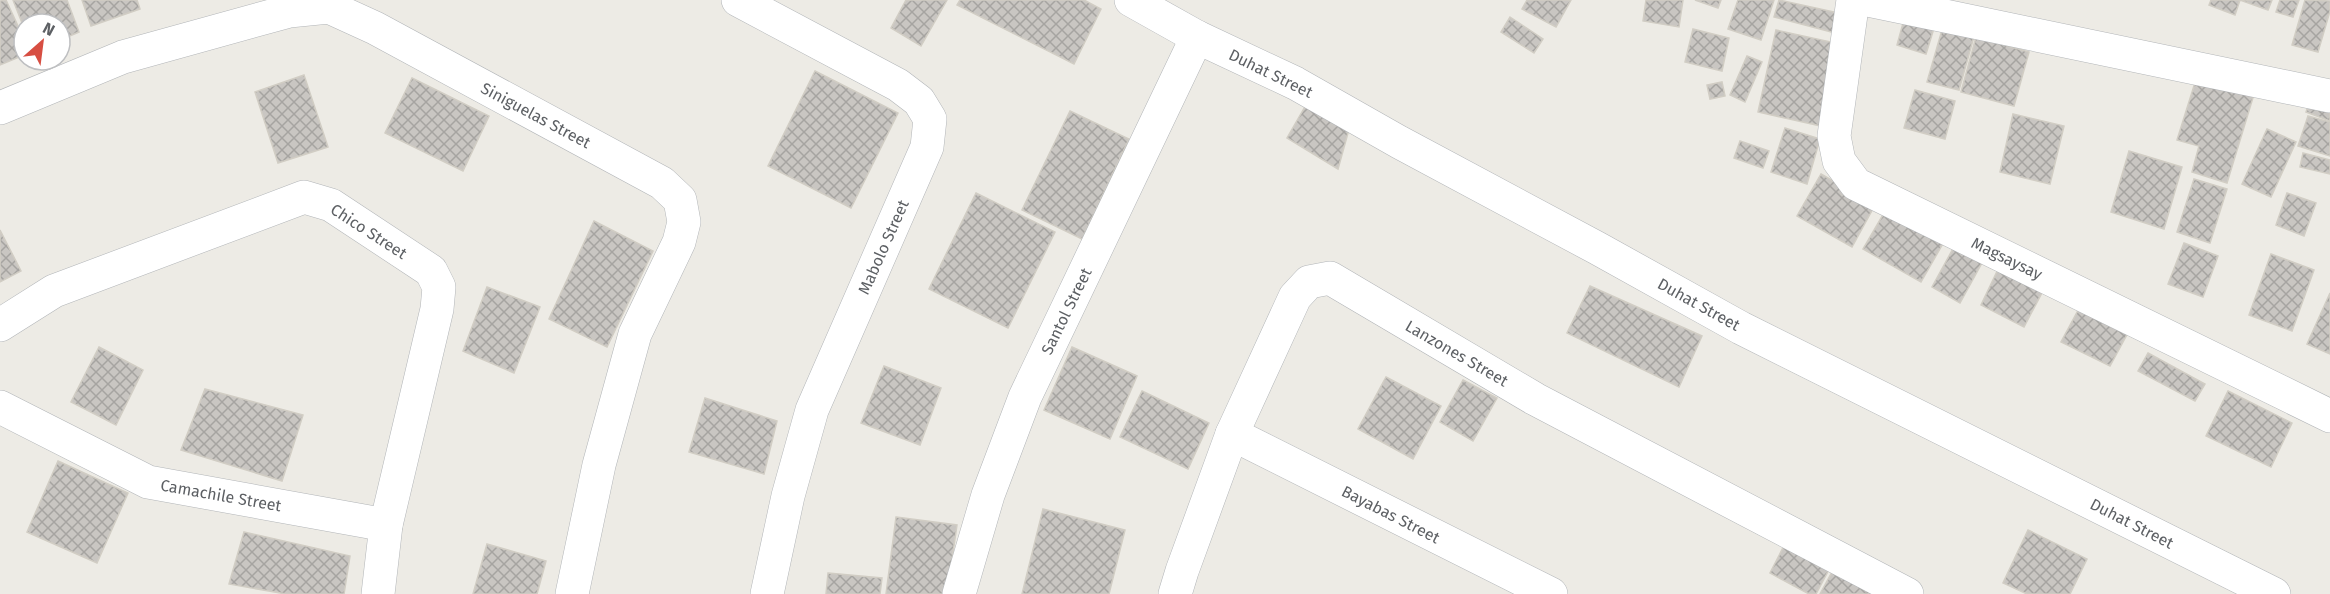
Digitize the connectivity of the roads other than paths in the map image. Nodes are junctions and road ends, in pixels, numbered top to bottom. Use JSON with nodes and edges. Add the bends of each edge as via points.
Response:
{"nodes":[{"id":1,"x":738,"y":0,"type":"edge"},
{"id":2,"x":1131,"y":0,"type":"edge"},
{"id":3,"x":1853,"y":0,"type":"edge"},
{"id":4,"x":1868,"y":0,"type":"edge"},
{"id":5,"x":1197,"y":37,"type":"junction"},
{"id":6,"x":2330,"y":96,"type":"edge"},
{"id":7,"x":0,"y":108,"type":"edge"},
{"id":8,"x":0,"y":325,"type":"edge"},
{"id":9,"x":0,"y":407,"type":"edge"},
{"id":10,"x":2330,"y":416,"type":"edge"},
{"id":11,"x":1232,"y":434,"type":"junction"},
{"id":12,"x":386,"y":525,"type":"junction"},
{"id":13,"x":378,"y":594,"type":"edge"},
{"id":14,"x":572,"y":594,"type":"edge"},
{"id":15,"x":767,"y":594,"type":"edge"},
{"id":16,"x":959,"y":594,"type":"edge"},
{"id":17,"x":1175,"y":594,"type":"edge"},
{"id":18,"x":1551,"y":594,"type":"edge"},
{"id":19,"x":1907,"y":594,"type":"edge"},
{"id":20,"x":2274,"y":594,"type":"edge"}],
"edges":[{"from":1,"to":15,"type":"street","name":"Mabolo Street","via":[[898,84],[919,101],[930,119],[927,147],[812,410]]},
{"from":2,"to":5,"type":"street","name":"Duhat Street"},
{"from":3,"to":10,"type":"street","name":"Magsaysay","via":[[1834,136],[1839,161],[1856,184]]},
{"from":4,"to":6,"type":"street"},
{"from":5,"to":16,"type":"street","name":"Santol Street","via":[[1025,397],[988,495]]},
{"from":5,"to":20,"type":"street","name":"Duhat Street","via":[[1295,83],[1742,328]]},
{"from":7,"to":14,"type":"street","name":"Siniguelas Street","via":[[123,57],[290,11],[329,7],[662,183],[680,200],[684,222],[679,242],[635,334],[599,465]]},
{"from":8,"to":12,"type":"street","name":"Chico Street","via":[[54,291],[281,205],[304,197],[331,205],[431,271],[439,287]]},
{"from":9,"to":12,"type":"street","name":"Camachile Street","via":[[148,482]]},
{"from":11,"to":17,"type":"street","name":"Lanzones Street"},
{"from":11,"to":18,"type":"street","name":"Bayabas Street"},
{"from":11,"to":19,"type":"street","name":"Lanzones Street","via":[[1295,297],[1310,282],[1330,278],[1535,399]]},
{"from":12,"to":13,"type":"street","name":"Chico Street"}]}
